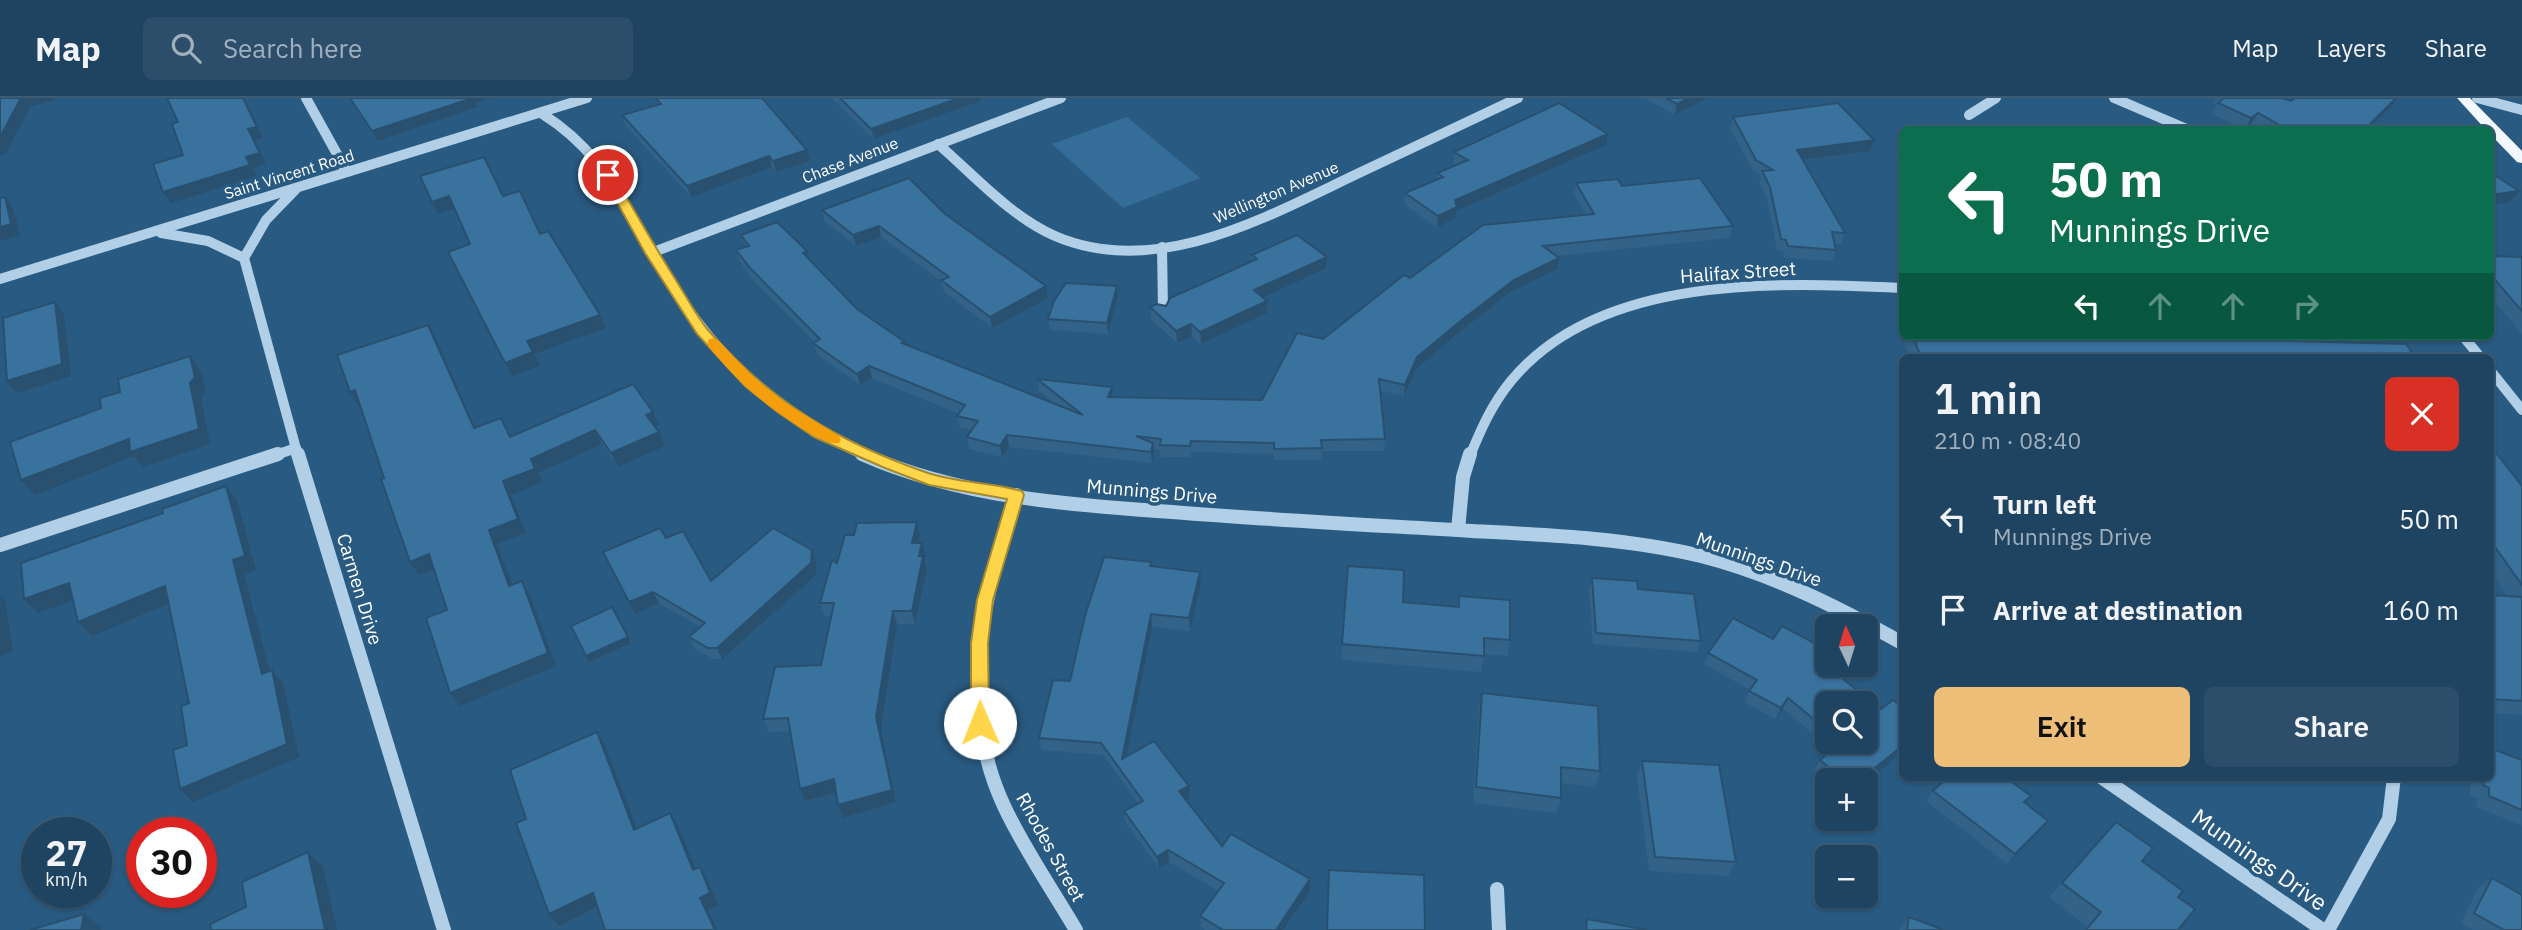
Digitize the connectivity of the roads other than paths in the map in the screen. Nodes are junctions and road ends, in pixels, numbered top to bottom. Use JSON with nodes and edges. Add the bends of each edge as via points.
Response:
{"nodes":[{"id":1,"x":306,"y":98,"type":"edge"},
{"id":2,"x":587,"y":98,"type":"edge"},
{"id":3,"x":1061,"y":98,"type":"edge"},
{"id":4,"x":1518,"y":98,"type":"edge"},
{"id":5,"x":1996,"y":98,"type":"edge"},
{"id":6,"x":2114,"y":98,"type":"edge"},
{"id":7,"x":2463,"y":98,"type":"edge"},
{"id":8,"x":2477,"y":98,"type":"edge"},
{"id":9,"x":2522,"y":110,"type":"edge"},
{"id":10,"x":541,"y":113,"type":"junction"},
{"id":11,"x":1969,"y":116,"type":"dead end"},
{"id":12,"x":2180,"y":126,"type":"edge"},
{"id":13,"x":2490,"y":126,"type":"edge"},
{"id":14,"x":2494,"y":130,"type":"edge"},
{"id":15,"x":938,"y":144,"type":"junction"},
{"id":16,"x":2522,"y":159,"type":"edge"},
{"id":17,"x":347,"y":172,"type":"junction"},
{"id":18,"x":296,"y":189,"type":"junction"},
{"id":19,"x":152,"y":233,"type":"junction"},
{"id":20,"x":1162,"y":247,"type":"junction"},
{"id":21,"x":651,"y":253,"type":"junction"},
{"id":22,"x":244,"y":258,"type":"junction"},
{"id":23,"x":0,"y":279,"type":"edge"},
{"id":24,"x":1899,"y":288,"type":"edge"},
{"id":25,"x":1163,"y":310,"type":"edge"},
{"id":26,"x":2466,"y":340,"type":"edge"},
{"id":27,"x":2478,"y":354,"type":"edge"},
{"id":28,"x":2494,"y":375,"type":"edge"},
{"id":29,"x":2522,"y":410,"type":"edge"},
{"id":30,"x":296,"y":448,"type":"junction"},
{"id":31,"x":1016,"y":495,"type":"junction"},
{"id":32,"x":1458,"y":530,"type":"junction"},
{"id":33,"x":0,"y":545,"type":"edge"},
{"id":34,"x":1899,"y":641,"type":"edge"},
{"id":35,"x":2107,"y":781,"type":"edge"},
{"id":36,"x":2394,"y":781,"type":"edge"},
{"id":37,"x":1497,"y":889,"type":"dead end"},
{"id":38,"x":444,"y":930,"type":"edge"},
{"id":39,"x":1076,"y":930,"type":"edge"},
{"id":40,"x":1499,"y":930,"type":"edge"},
{"id":41,"x":2325,"y":930,"type":"edge"}],
"edges":[{"from":1,"to":17,"type":"street"},
{"from":2,"to":10,"type":"street","name":"Saint Vincent Road"},
{"from":3,"to":15,"type":"street","name":"Chase Avenue"},
{"from":4,"to":20,"type":"street","name":"Wellington Avenue","via":[[1263,218],[1212,237]]},
{"from":5,"to":11,"type":"street"},
{"from":6,"to":12,"type":"street"},
{"from":7,"to":13,"type":"main road"},
{"from":8,"to":9,"type":"street"},
{"from":10,"to":17,"type":"street","name":"Saint Vincent Road"},
{"from":10,"to":21,"type":"street","name":"Munnings Drive","via":[[573,135],[608,175]]},
{"from":14,"to":16,"type":"main road"},
{"from":15,"to":20,"type":"street","name":"Wellington Avenue","via":[[1024,216],[1058,237],[1129,250]]},
{"from":15,"to":21,"type":"street","name":"Chase Avenue"},
{"from":17,"to":18,"type":"street","name":"Saint Vincent Road"},
{"from":18,"to":19,"type":"street","name":"Saint Vincent Road"},
{"from":18,"to":22,"type":"street","via":[[263,223]]},
{"from":19,"to":22,"type":"street","via":[[194,237]]},
{"from":19,"to":23,"type":"street","name":"Saint Vincent Road"},
{"from":20,"to":25,"type":"street"},
{"from":21,"to":31,"type":"street","name":"Munnings Drive","via":[[702,331],[725,357],[810,427],[929,479]]},
{"from":22,"to":30,"type":"street","name":"Carmen Drive"},
{"from":24,"to":32,"type":"street","name":"Halifax Street","via":[[1757,284],[1698,289],[1621,308],[1551,343],[1525,364],[1491,406],[1463,474]]},
{"from":26,"to":27,"type":"street"},
{"from":28,"to":29,"type":"street"},
{"from":30,"to":33,"type":"street"},
{"from":30,"to":38,"type":"street","name":"Carmen Drive"},
{"from":31,"to":32,"type":"street","name":"Munnings Drive","via":[[1147,511]]},
{"from":31,"to":39,"type":"street","name":"Rhodes Street","via":[[985,600],[979,643],[980,723],[1003,804]]},
{"from":32,"to":34,"type":"street","name":"Munnings Drive","via":[[1634,544],[1703,557],[1801,591]]},
{"from":35,"to":41,"type":"street","name":"Munnings Drive"},
{"from":36,"to":41,"type":"street","via":[[2389,819]]},
{"from":37,"to":40,"type":"street"}]}
